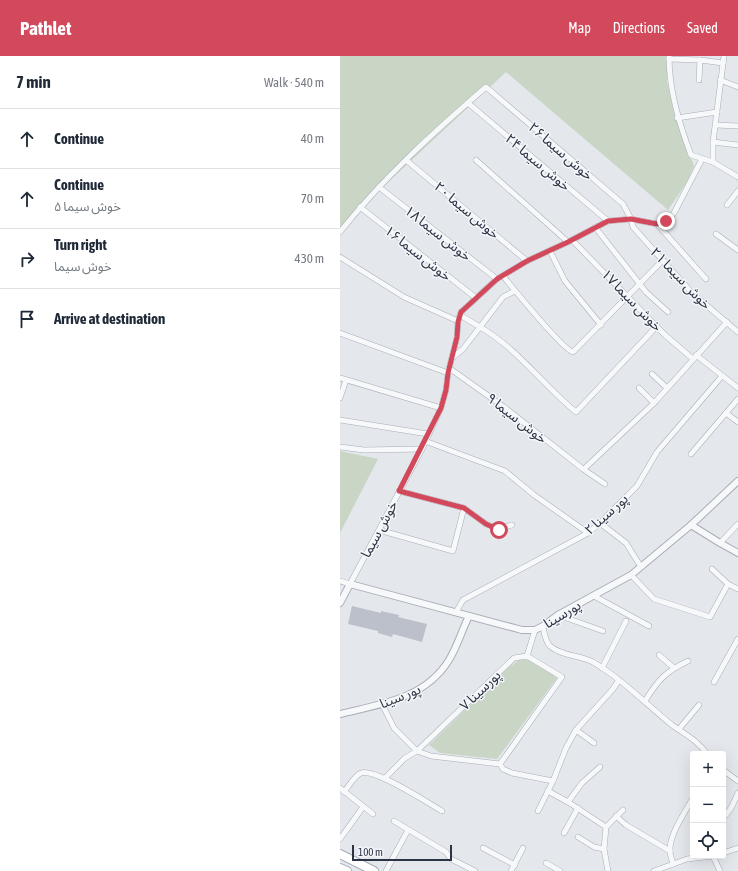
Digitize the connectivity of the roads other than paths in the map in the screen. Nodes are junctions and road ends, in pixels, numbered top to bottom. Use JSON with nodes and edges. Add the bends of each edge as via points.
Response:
{"nodes":[{"id":1,"x":724,"y":56,"type":"edge"},
{"id":2,"x":669,"y":58,"type":"edge"},
{"id":3,"x":700,"y":60,"type":"junction"},
{"id":4,"x":723,"y":63,"type":"junction"},
{"id":5,"x":699,"y":80,"type":"dead end"},
{"id":6,"x":720,"y":80,"type":"junction"},
{"id":7,"x":738,"y":86,"type":"edge"},
{"id":8,"x":468,"y":103,"type":"junction"},
{"id":9,"x":717,"y":112,"type":"junction"},
{"id":10,"x":678,"y":118,"type":"junction"},
{"id":11,"x":716,"y":125,"type":"junction"},
{"id":12,"x":738,"y":126,"type":"edge"},
{"id":13,"x":713,"y":142,"type":"junction"},
{"id":14,"x":738,"y":144,"type":"edge"},
{"id":15,"x":702,"y":159,"type":"junction"},
{"id":16,"x":406,"y":160,"type":"junction"},
{"id":17,"x":476,"y":160,"type":"dead end"},
{"id":18,"x":713,"y":162,"type":"junction"},
{"id":19,"x":738,"y":177,"type":"edge"},
{"id":20,"x":380,"y":187,"type":"junction"},
{"id":21,"x":738,"y":191,"type":"edge"},
{"id":22,"x":727,"y":205,"type":"dead end"},
{"id":23,"x":360,"y":207,"type":"junction"},
{"id":24,"x":631,"y":219,"type":"junction"},
{"id":25,"x":608,"y":221,"type":"junction"},
{"id":26,"x":657,"y":224,"type":"junction"},
{"id":27,"x":595,"y":227,"type":"junction"},
{"id":28,"x":340,"y":232,"type":"edge"},
{"id":29,"x":716,"y":234,"type":"dead end"},
{"id":30,"x":570,"y":241,"type":"junction"},
{"id":31,"x":738,"y":250,"type":"edge"},
{"id":32,"x":550,"y":251,"type":"junction"},
{"id":33,"x":340,"y":257,"type":"edge"},
{"id":34,"x":663,"y":260,"type":"junction"},
{"id":35,"x":527,"y":261,"type":"junction"},
{"id":36,"x":503,"y":276,"type":"junction"},
{"id":37,"x":497,"y":279,"type":"junction"},
{"id":38,"x":706,"y":279,"type":"dead end"},
{"id":39,"x":639,"y":284,"type":"junction"},
{"id":40,"x":515,"y":291,"type":"junction"},
{"id":41,"x":628,"y":296,"type":"junction"},
{"id":42,"x":476,"y":298,"type":"junction"},
{"id":43,"x":668,"y":312,"type":"dead end"},
{"id":44,"x":460,"y":315,"type":"junction"},
{"id":45,"x":458,"y":322,"type":"junction"},
{"id":46,"x":726,"y":322,"type":"junction"},
{"id":47,"x":601,"y":325,"type":"junction"},
{"id":48,"x":657,"y":326,"type":"junction"},
{"id":49,"x":480,"y":327,"type":"junction"},
{"id":50,"x":738,"y":332,"type":"edge"},
{"id":51,"x":340,"y":333,"type":"edge"},
{"id":52,"x":695,"y":357,"type":"junction"},
{"id":53,"x":452,"y":358,"type":"junction"},
{"id":54,"x":449,"y":370,"type":"junction"},
{"id":55,"x":652,"y":374,"type":"dead end"},
{"id":56,"x":722,"y":376,"type":"junction"},
{"id":57,"x":343,"y":379,"type":"edge"},
{"id":58,"x":639,"y":388,"type":"dead end"},
{"id":59,"x":667,"y":388,"type":"junction"},
{"id":60,"x":738,"y":388,"type":"edge"},
{"id":61,"x":340,"y":398,"type":"edge"},
{"id":62,"x":738,"y":399,"type":"edge"},
{"id":63,"x":654,"y":403,"type":"junction"},
{"id":64,"x":441,"y":408,"type":"junction"},
{"id":65,"x":726,"y":413,"type":"junction"},
{"id":66,"x":340,"y":420,"type":"edge"},
{"id":67,"x":738,"y":422,"type":"edge"},
{"id":68,"x":428,"y":434,"type":"junction"},
{"id":69,"x":425,"y":441,"type":"junction"},
{"id":70,"x":340,"y":447,"type":"edge"},
{"id":71,"x":422,"y":449,"type":"junction"},
{"id":72,"x":691,"y":454,"type":"dead end"},
{"id":73,"x":584,"y":469,"type":"junction"},
{"id":74,"x":738,"y":481,"type":"edge"},
{"id":75,"x":605,"y":484,"type":"dead end"},
{"id":76,"x":399,"y":491,"type":"junction"},
{"id":77,"x":464,"y":508,"type":"junction"},
{"id":78,"x":600,"y":524,"type":"junction"},
{"id":79,"x":738,"y":524,"type":"edge"},
{"id":80,"x":512,"y":525,"type":"dead end"},
{"id":81,"x":691,"y":525,"type":"junction"},
{"id":82,"x":379,"y":530,"type":"junction"},
{"id":83,"x":588,"y":533,"type":"junction"},
{"id":84,"x":720,"y":543,"type":"junction"},
{"id":85,"x":738,"y":553,"type":"edge"},
{"id":86,"x":641,"y":568,"type":"junction"},
{"id":87,"x":712,"y":569,"type":"dead end"},
{"id":88,"x":631,"y":576,"type":"junction"},
{"id":89,"x":340,"y":581,"type":"edge"},
{"id":90,"x":350,"y":584,"type":"junction"},
{"id":91,"x":728,"y":584,"type":"junction"},
{"id":92,"x":738,"y":589,"type":"edge"},
{"id":93,"x":594,"y":596,"type":"junction"},
{"id":94,"x":340,"y":603,"type":"edge"},
{"id":95,"x":456,"y":612,"type":"junction"},
{"id":96,"x":558,"y":615,"type":"junction"},
{"id":97,"x":469,"y":616,"type":"junction"},
{"id":98,"x":626,"y":621,"type":"dead end"},
{"id":99,"x":543,"y":626,"type":"junction"},
{"id":100,"x":649,"y":626,"type":"dead end"},
{"id":101,"x":535,"y":630,"type":"junction"},
{"id":102,"x":603,"y":631,"type":"dead end"},
{"id":103,"x":738,"y":639,"type":"edge"},
{"id":104,"x":658,"y":655,"type":"dead end"},
{"id":105,"x":528,"y":656,"type":"junction"},
{"id":106,"x":688,"y":661,"type":"dead end"},
{"id":107,"x":602,"y":668,"type":"junction"},
{"id":108,"x":674,"y":668,"type":"junction"},
{"id":109,"x":619,"y":680,"type":"junction"},
{"id":110,"x":714,"y":682,"type":"dead end"},
{"id":111,"x":645,"y":701,"type":"junction"},
{"id":112,"x":382,"y":704,"type":"junction"},
{"id":113,"x":699,"y":705,"type":"dead end"},
{"id":114,"x":340,"y":714,"type":"edge"},
{"id":115,"x":576,"y":730,"type":"junction"},
{"id":116,"x":679,"y":730,"type":"junction"},
{"id":117,"x":594,"y":743,"type":"dead end"},
{"id":118,"x":417,"y":750,"type":"junction"},
{"id":119,"x":705,"y":751,"type":"edge"},
{"id":120,"x":500,"y":764,"type":"junction"},
{"id":121,"x":600,"y":766,"type":"dead end"},
{"id":122,"x":726,"y":772,"type":"edge"},
{"id":123,"x":385,"y":778,"type":"junction"},
{"id":124,"x":553,"y":781,"type":"junction"},
{"id":125,"x":738,"y":781,"type":"edge"},
{"id":126,"x":342,"y":790,"type":"edge"},
{"id":127,"x":548,"y":791,"type":"junction"},
{"id":128,"x":738,"y":793,"type":"edge"},
{"id":129,"x":568,"y":802,"type":"junction"},
{"id":130,"x":690,"y":803,"type":"edge"},
{"id":131,"x":363,"y":807,"type":"junction"},
{"id":132,"x":578,"y":808,"type":"junction"},
{"id":133,"x":623,"y":810,"type":"dead end"},
{"id":134,"x":442,"y":811,"type":"dead end"},
{"id":135,"x":538,"y":811,"type":"dead end"},
{"id":136,"x":373,"y":814,"type":"dead end"},
{"id":137,"x":726,"y":815,"type":"edge"},
{"id":138,"x":616,"y":816,"type":"junction"},
{"id":139,"x":394,"y":821,"type":"dead end"},
{"id":140,"x":606,"y":827,"type":"junction"},
{"id":141,"x":408,"y":830,"type":"junction"},
{"id":142,"x":564,"y":833,"type":"dead end"},
{"id":143,"x":578,"y":837,"type":"dead end"},
{"id":144,"x":340,"y":839,"type":"edge"},
{"id":145,"x":483,"y":848,"type":"dead end"},
{"id":146,"x":523,"y":848,"type":"dead end"},
{"id":147,"x":738,"y":848,"type":"edge"},
{"id":148,"x":604,"y":849,"type":"junction"},
{"id":149,"x":670,"y":851,"type":"junction"},
{"id":150,"x":726,"y":852,"type":"edge"},
{"id":151,"x":340,"y":854,"type":"edge"},
{"id":152,"x":690,"y":859,"type":"edge"},
{"id":153,"x":714,"y":859,"type":"edge"},
{"id":154,"x":546,"y":863,"type":"dead end"},
{"id":155,"x":673,"y":864,"type":"junction"},
{"id":156,"x":515,"y":865,"type":"junction"},
{"id":157,"x":340,"y":868,"type":"edge"},
{"id":158,"x":347,"y":871,"type":"edge"},
{"id":159,"x":374,"y":871,"type":"edge"},
{"id":160,"x":386,"y":871,"type":"edge"},
{"id":161,"x":475,"y":871,"type":"edge"},
{"id":162,"x":511,"y":871,"type":"edge"},
{"id":163,"x":560,"y":871,"type":"edge"},
{"id":164,"x":608,"y":871,"type":"edge"},
{"id":165,"x":654,"y":871,"type":"edge"},
{"id":166,"x":720,"y":871,"type":"edge"}],
"edges":[{"from":1,"to":4,"type":"street"},
{"from":2,"to":3,"type":"street"},
{"from":2,"to":10,"type":"street"},
{"from":3,"to":4,"type":"street"},
{"from":3,"to":5,"type":"street"},
{"from":4,"to":6,"type":"street"},
{"from":6,"to":7,"type":"street"},
{"from":6,"to":9,"type":"street"},
{"from":8,"to":16,"type":"street"},
{"from":8,"to":24,"type":"street","name":"خوش سیما ۲۶","via":[[486,86],[623,204]]},
{"from":8,"to":25,"type":"street","name":"خوش سیما ۲۴"},
{"from":9,"to":10,"type":"street"},
{"from":9,"to":11,"type":"street"},
{"from":10,"to":15,"type":"street","via":[[690,155]]},
{"from":11,"to":12,"type":"street"},
{"from":11,"to":13,"type":"street"},
{"from":13,"to":14,"type":"street"},
{"from":13,"to":18,"type":"street"},
{"from":15,"to":18,"type":"street"},
{"from":15,"to":26,"type":"street","via":[[674,214]]},
{"from":16,"to":20,"type":"street"},
{"from":16,"to":35,"type":"street","name":"خوش سیما ۲۰"},
{"from":17,"to":30,"type":"street","name":"خوش سیما ۱۷"},
{"from":18,"to":19,"type":"street"},
{"from":20,"to":23,"type":"street"},
{"from":20,"to":37,"type":"street","name":"خوش سیما ۱۸"},
{"from":21,"to":22,"type":"street"},
{"from":23,"to":28,"type":"street"},
{"from":23,"to":42,"type":"street","name":"خوش سیما ۱۶"},
{"from":24,"to":25,"type":"street","name":"خوش سیما"},
{"from":24,"to":26,"type":"street","name":"خوش سیما"},
{"from":24,"to":34,"type":"street","name":"خوش سیما ۲۱","via":[[633,227]]},
{"from":25,"to":27,"type":"street","name":"خوش سیما"},
{"from":26,"to":38,"type":"street"},
{"from":27,"to":30,"type":"street","name":"خوش سیما"},
{"from":27,"to":39,"type":"street"},
{"from":29,"to":31,"type":"street"},
{"from":30,"to":32,"type":"street","name":"خوش سیما"},
{"from":30,"to":41,"type":"street","name":"خوش سیما ۱۷"},
{"from":32,"to":35,"type":"street","name":"خوش سیما"},
{"from":32,"to":47,"type":"street","via":[[565,280]]},
{"from":33,"to":45,"type":"street","via":[[404,297]]},
{"from":34,"to":39,"type":"street"},
{"from":34,"to":46,"type":"street","name":"خوش سیما ۲۱","via":[[692,293]]},
{"from":35,"to":36,"type":"street","name":"خوش سیما"},
{"from":36,"to":37,"type":"street","name":"خوش سیما"},
{"from":36,"to":40,"type":"street"},
{"from":37,"to":42,"type":"street","name":"خوش سیما"},
{"from":39,"to":41,"type":"street"},
{"from":39,"to":43,"type":"street"},
{"from":40,"to":47,"type":"street","via":[[570,352]]},
{"from":40,"to":49,"type":"street","via":[[503,297]]},
{"from":41,"to":47,"type":"street"},
{"from":41,"to":48,"type":"street","name":"خوش سیما ۱۷"},
{"from":42,"to":44,"type":"street","name":"خوش سیما"},
{"from":44,"to":45,"type":"street","name":"خوش سیما"},
{"from":44,"to":49,"type":"street"},
{"from":45,"to":53,"type":"street","name":"خوش سیما"},
{"from":46,"to":50,"type":"street","name":"خوش سیما ۲۱"},
{"from":46,"to":52,"type":"street"},
{"from":48,"to":49,"type":"street","via":[[576,412],[496,336]]},
{"from":48,"to":52,"type":"street","name":"خوش سیما ۱۷"},
{"from":49,"to":53,"type":"street","via":[[463,349]]},
{"from":51,"to":54,"type":"street","name":"خوش سیما ۹"},
{"from":52,"to":56,"type":"street","name":"خوش سیما ۱۷"},
{"from":52,"to":59,"type":"street"},
{"from":53,"to":54,"type":"street","name":"خوش سیما"},
{"from":54,"to":64,"type":"street","name":"خوش سیما"},
{"from":54,"to":73,"type":"street","name":"خوش سیما ۹","via":[[504,407]]},
{"from":55,"to":59,"type":"street"},
{"from":56,"to":60,"type":"street","name":"خوش سیما ۱۷"},
{"from":56,"to":78,"type":"street","name":"پور سینا ۲","via":[[658,452],[637,486]]},
{"from":57,"to":61,"type":"street"},
{"from":57,"to":64,"type":"street"},
{"from":58,"to":63,"type":"street"},
{"from":59,"to":63,"type":"street"},
{"from":62,"to":65,"type":"street"},
{"from":63,"to":73,"type":"street"},
{"from":64,"to":68,"type":"street","name":"خوش سیما"},
{"from":65,"to":67,"type":"street"},
{"from":65,"to":72,"type":"street"},
{"from":66,"to":68,"type":"street"},
{"from":68,"to":69,"type":"street","name":"خوش سیما"},
{"from":69,"to":71,"type":"street","name":"خوش سیما"},
{"from":69,"to":83,"type":"street","via":[[505,471]]},
{"from":70,"to":71,"type":"street","via":[[364,450]]},
{"from":71,"to":76,"type":"street","name":"خوش سیما"},
{"from":73,"to":75,"type":"street","name":"خوش سیما ۹"},
{"from":74,"to":81,"type":"street","name":"پورسینا"},
{"from":76,"to":77,"type":"street"},
{"from":76,"to":82,"type":"street","name":"خوش سیما"},
{"from":77,"to":80,"type":"street","via":[[499,530]]},
{"from":77,"to":82,"type":"street","via":[[453,551]]},
{"from":78,"to":83,"type":"street","name":"پور سینا ۲"},
{"from":78,"to":86,"type":"street","via":[[626,543]]},
{"from":79,"to":84,"type":"street"},
{"from":81,"to":84,"type":"street"},
{"from":81,"to":86,"type":"street","name":"پورسینا"},
{"from":82,"to":90,"type":"street","name":"خوش سیما"},
{"from":83,"to":95,"type":"street","name":"پور سینا ۲","via":[[463,600]]},
{"from":84,"to":85,"type":"street"},
{"from":86,"to":88,"type":"street","name":"پورسینا"},
{"from":87,"to":91,"type":"street"},
{"from":88,"to":91,"type":"street","via":[[654,599],[710,617]]},
{"from":88,"to":93,"type":"street","name":"پورسینا"},
{"from":89,"to":90,"type":"street"},
{"from":90,"to":94,"type":"street","name":"خوش سیما"},
{"from":90,"to":95,"type":"street","name":"پورسینا"},
{"from":91,"to":92,"type":"street"},
{"from":93,"to":96,"type":"street","name":"پورسینا"},
{"from":93,"to":100,"type":"street"},
{"from":95,"to":97,"type":"street","name":"پورسینا"},
{"from":96,"to":99,"type":"street","name":"پورسینا"},
{"from":96,"to":102,"type":"street"},
{"from":97,"to":101,"type":"street","name":"پورسینا","via":[[522,630]]},
{"from":97,"to":112,"type":"street","name":"پور سینا","via":[[449,660],[432,682],[415,693]]},
{"from":98,"to":107,"type":"street"},
{"from":99,"to":101,"type":"street","name":"پورسینا"},
{"from":99,"to":107,"type":"street","via":[[549,646]]},
{"from":101,"to":105,"type":"street"},
{"from":103,"to":110,"type":"street"},
{"from":104,"to":108,"type":"street"},
{"from":105,"to":118,"type":"street","name":"پورسینا ۷","via":[[514,658]]},
{"from":105,"to":120,"type":"street","via":[[562,677]]},
{"from":106,"to":108,"type":"street"},
{"from":107,"to":109,"type":"street"},
{"from":108,"to":111,"type":"street","via":[[657,682]]},
{"from":109,"to":111,"type":"street"},
{"from":109,"to":115,"type":"street"},
{"from":111,"to":116,"type":"street"},
{"from":112,"to":114,"type":"street","name":"پور سینا"},
{"from":112,"to":118,"type":"street","via":[[394,728]]},
{"from":113,"to":116,"type":"street"},
{"from":115,"to":117,"type":"street"},
{"from":115,"to":124,"type":"street"},
{"from":116,"to":119,"type":"street","via":[[700,744]]},
{"from":118,"to":120,"type":"street","via":[[431,756]]},
{"from":118,"to":123,"type":"street","name":"پورسینا ۷"},
{"from":120,"to":124,"type":"street","via":[[504,770],[512,773]]},
{"from":121,"to":129,"type":"street","via":[[582,783]]},
{"from":122,"to":125,"type":"street"},
{"from":123,"to":126,"type":"street","via":[[362,773]]},
{"from":123,"to":134,"type":"street"},
{"from":124,"to":127,"type":"street"},
{"from":126,"to":131,"type":"street"},
{"from":127,"to":129,"type":"street"},
{"from":127,"to":135,"type":"street"},
{"from":128,"to":137,"type":"street"},
{"from":129,"to":132,"type":"street"},
{"from":130,"to":149,"type":"street","via":[[678,822]]},
{"from":131,"to":136,"type":"street"},
{"from":131,"to":144,"type":"street"},
{"from":132,"to":140,"type":"street"},
{"from":132,"to":142,"type":"street"},
{"from":133,"to":138,"type":"street"},
{"from":138,"to":140,"type":"street"},
{"from":138,"to":149,"type":"street","via":[[626,826]]},
{"from":139,"to":141,"type":"street"},
{"from":140,"to":148,"type":"street"},
{"from":141,"to":160,"type":"street"},
{"from":141,"to":161,"type":"street","via":[[446,852],[451,859]]},
{"from":143,"to":148,"type":"street","via":[[594,847]]},
{"from":145,"to":156,"type":"street"},
{"from":146,"to":156,"type":"street"},
{"from":147,"to":150,"type":"street"},
{"from":148,"to":164,"type":"street"},
{"from":149,"to":155,"type":"street"},
{"from":151,"to":159,"type":"main road"},
{"from":152,"to":155,"type":"street"},
{"from":153,"to":166,"type":"street"},
{"from":154,"to":163,"type":"street"},
{"from":155,"to":165,"type":"street"},
{"from":156,"to":162,"type":"street"},
{"from":157,"to":158,"type":"main road"}]}
